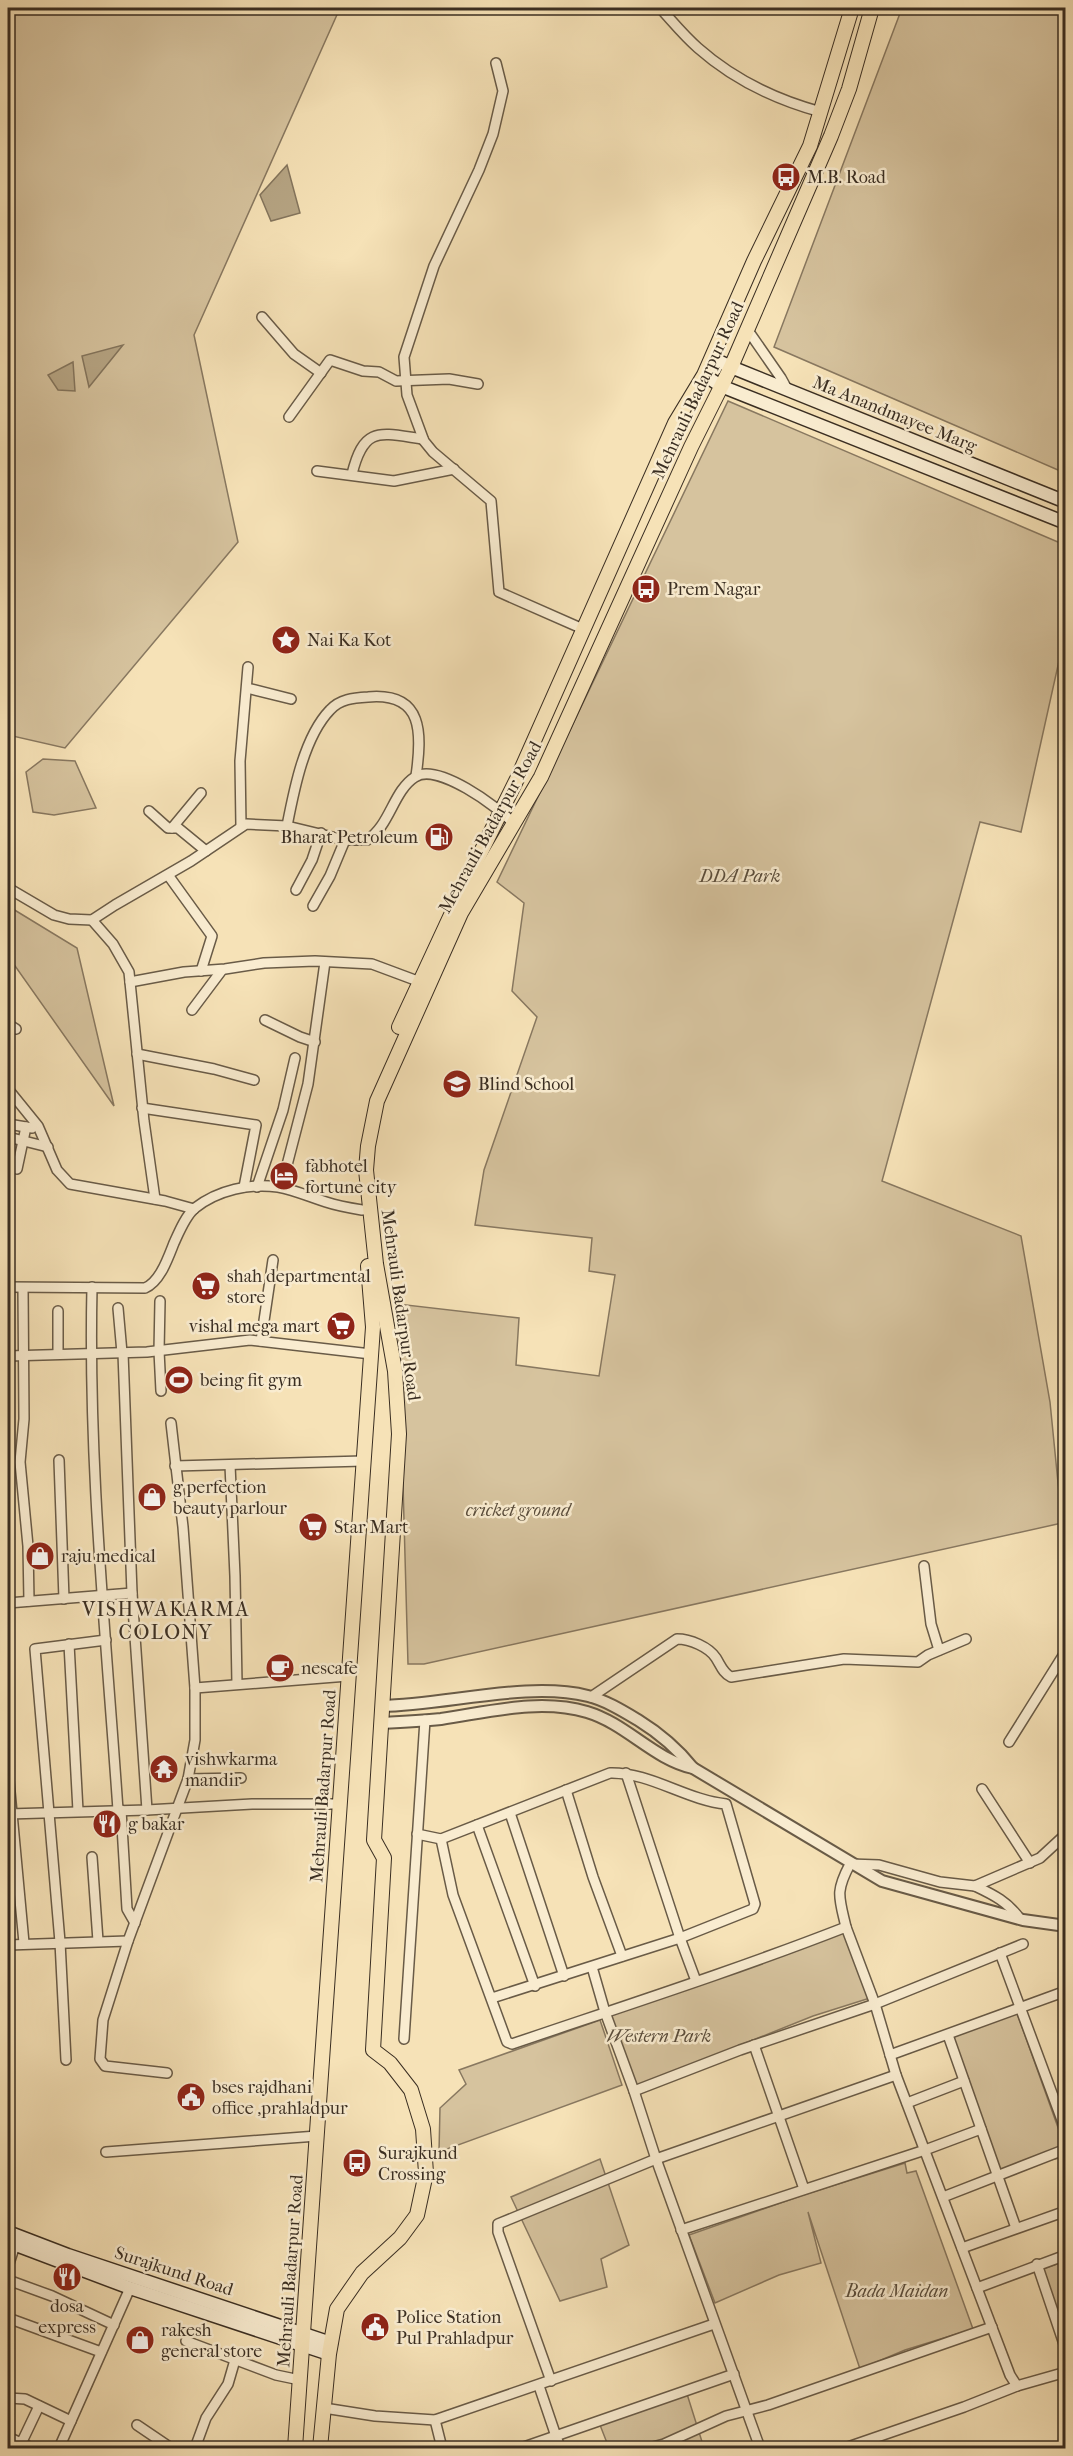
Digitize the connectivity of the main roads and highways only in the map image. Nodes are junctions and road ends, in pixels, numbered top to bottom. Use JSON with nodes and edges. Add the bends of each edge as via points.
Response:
{"nodes":[{"id":1,"x":852,"y":8,"type":"edge"},
{"id":2,"x":872,"y":8,"type":"edge"},
{"id":3,"x":712,"y":358,"type":"junction"},
{"id":4,"x":731,"y":367,"type":"junction"},
{"id":5,"x":704,"y":375,"type":"junction"},
{"id":6,"x":721,"y":386,"type":"junction"},
{"id":7,"x":1065,"y":502,"type":"edge"},
{"id":8,"x":1065,"y":523,"type":"edge"},
{"id":9,"x":423,"y":983,"type":"junction"},
{"id":10,"x":387,"y":1326,"type":"junction"},
{"id":11,"x":373,"y":1327,"type":"junction"},
{"id":12,"x":8,"y":2232,"type":"edge"},
{"id":13,"x":11,"y":2243,"type":"edge"},
{"id":14,"x":303,"y":2340,"type":"junction"},
{"id":15,"x":330,"y":2348,"type":"junction"},
{"id":16,"x":295,"y":2448,"type":"edge"},
{"id":17,"x":320,"y":2448,"type":"edge"}],
"edges":[{"from":1,"to":3,"type":"main road","name":"Mehrauli Badarpur Road","via":[[810,146]]},
{"from":2,"to":4,"type":"main road","name":"Mehrauli Badarpur Road","via":[[831,136]]},
{"from":3,"to":4,"type":"main road","name":"Ma Anandmayee Marg"},
{"from":3,"to":5,"type":"main road","name":"Mehrauli Badarpur Road"},
{"from":4,"to":6,"type":"main road","name":"Mehrauli Badarpur Road"},
{"from":4,"to":7,"type":"main road","name":"Ma Anandmayee Marg"},
{"from":5,"to":6,"type":"main road"},
{"from":5,"to":9,"type":"main road","name":"Mehrauli Badarpur Road","via":[[675,423]]},
{"from":6,"to":8,"type":"main road"},
{"from":6,"to":9,"type":"main road","name":"Mehrauli Badarpur Road","via":[[541,777]]},
{"from":9,"to":10,"type":"main road","name":"Mehrauli Badarpur Road","via":[[377,1101],[368,1146],[370,1208]]},
{"from":9,"to":11,"type":"main road","name":"Mehrauli Badarpur Road","via":[[374,1084],[358,1149]]},
{"from":10,"to":11,"type":"main road"},
{"from":10,"to":15,"type":"main road","name":"Mehrauli Badarpur Road","via":[[399,1434],[374,1840],[384,1858],[373,2050],[390,2063],[411,2090],[423,2129],[426,2173],[417,2215],[400,2238],[362,2273],[337,2309]]},
{"from":11,"to":14,"type":"main road","name":"Mehrauli Badarpur Road"},
{"from":12,"to":14,"type":"main road","name":"Surajkund Road"},
{"from":13,"to":14,"type":"main road","name":"Surajkund Road","via":[[130,2288]]},
{"from":14,"to":15,"type":"main road","name":"Surajkund Road"},
{"from":14,"to":16,"type":"main road","name":"Mehrauli Badarpur Road"},
{"from":15,"to":17,"type":"main road","name":"Mehrauli Badarpur Road"}]}
